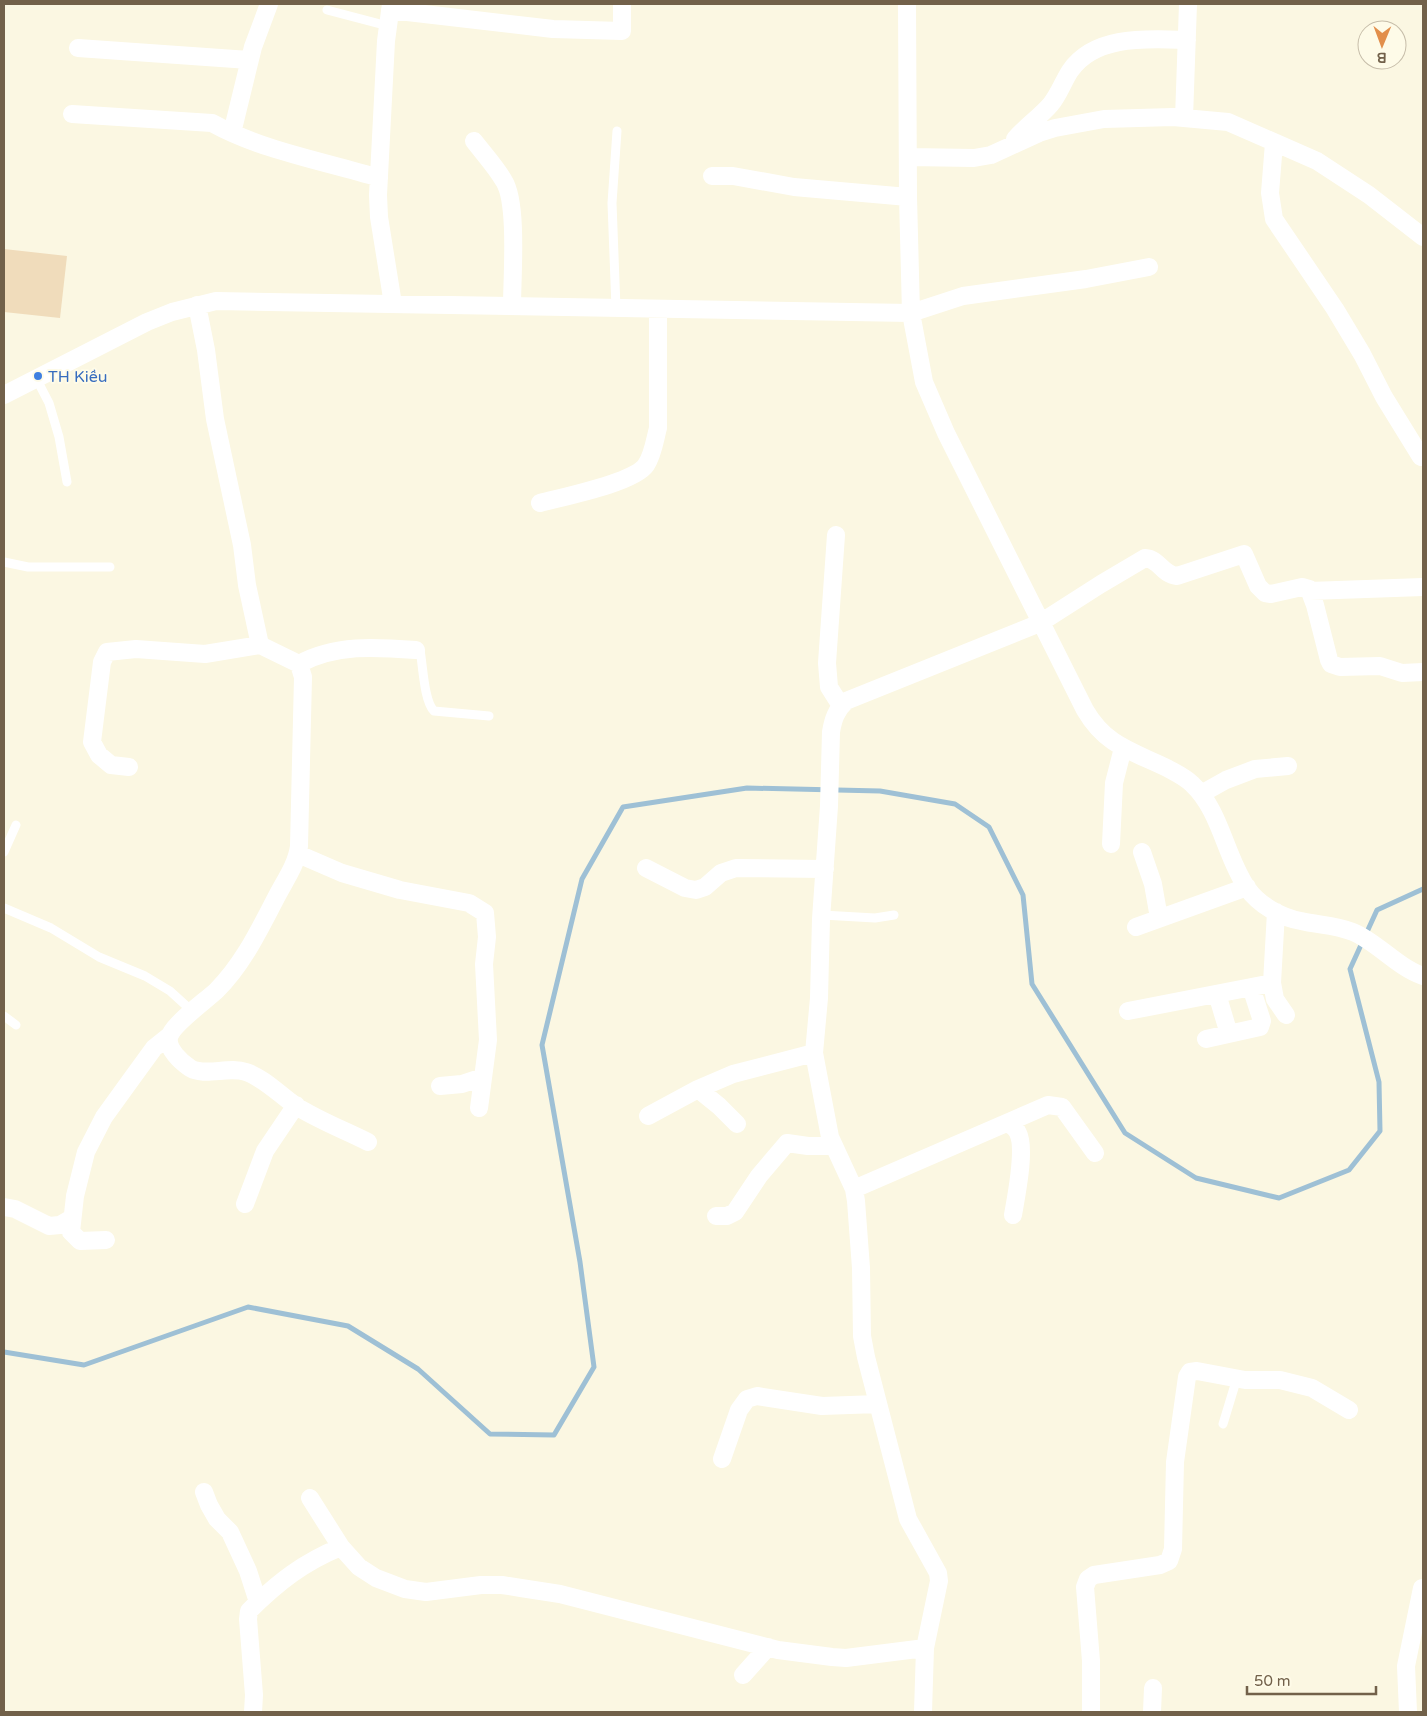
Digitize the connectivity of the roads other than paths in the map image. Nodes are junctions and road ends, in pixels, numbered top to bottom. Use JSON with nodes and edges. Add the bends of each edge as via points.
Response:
{"nodes":[{"id":1,"x":269,"y":4,"type":"edge"},
{"id":2,"x":622,"y":4,"type":"edge"},
{"id":3,"x":907,"y":4,"type":"edge"},
{"id":4,"x":1188,"y":4,"type":"edge"},
{"id":5,"x":327,"y":10,"type":"dead end"},
{"id":6,"x":390,"y":13,"type":"edge"},
{"id":7,"x":1187,"y":40,"type":"junction"},
{"id":8,"x":78,"y":48,"type":"dead end"},
{"id":9,"x":249,"y":60,"type":"junction"},
{"id":10,"x":72,"y":114,"type":"dead end"},
{"id":11,"x":1184,"y":118,"type":"junction"},
{"id":12,"x":617,"y":131,"type":"dead end"},
{"id":13,"x":232,"y":133,"type":"junction"},
{"id":14,"x":474,"y":141,"type":"dead end"},
{"id":15,"x":1274,"y":143,"type":"junction"},
{"id":16,"x":1007,"y":148,"type":"junction"},
{"id":17,"x":909,"y":157,"type":"junction"},
{"id":18,"x":712,"y":176,"type":"dead end"},
{"id":19,"x":378,"y":178,"type":"junction"},
{"id":20,"x":908,"y":197,"type":"junction"},
{"id":21,"x":1423,"y":237,"type":"edge"},
{"id":22,"x":1149,"y":267,"type":"dead end"},
{"id":23,"x":393,"y":304,"type":"junction"},
{"id":24,"x":197,"y":305,"type":"junction"},
{"id":25,"x":512,"y":306,"type":"junction"},
{"id":26,"x":616,"y":308,"type":"junction"},
{"id":27,"x":658,"y":309,"type":"junction"},
{"id":28,"x":912,"y":313,"type":"junction"},
{"id":29,"x":36,"y":378,"type":"junction"},
{"id":30,"x":4,"y":395,"type":"edge"},
{"id":31,"x":1421,"y":457,"type":"dead end"},
{"id":32,"x":67,"y":482,"type":"dead end"},
{"id":33,"x":540,"y":503,"type":"dead end"},
{"id":34,"x":836,"y":535,"type":"dead end"},
{"id":35,"x":4,"y":562,"type":"edge"},
{"id":36,"x":110,"y":567,"type":"dead end"},
{"id":37,"x":1423,"y":587,"type":"edge"},
{"id":38,"x":1309,"y":591,"type":"junction"},
{"id":39,"x":1040,"y":622,"type":"junction"},
{"id":40,"x":260,"y":645,"type":"junction"},
{"id":41,"x":416,"y":650,"type":"joint"},
{"id":42,"x":299,"y":664,"type":"junction"},
{"id":43,"x":1423,"y":672,"type":"edge"},
{"id":44,"x":841,"y":706,"type":"junction"},
{"id":45,"x":489,"y":716,"type":"dead end"},
{"id":46,"x":1123,"y":748,"type":"junction"},
{"id":47,"x":1288,"y":766,"type":"dead end"},
{"id":48,"x":129,"y":768,"type":"dead end"},
{"id":49,"x":1201,"y":794,"type":"junction"},
{"id":50,"x":16,"y":825,"type":"dead end"},
{"id":51,"x":1111,"y":844,"type":"dead end"},
{"id":52,"x":4,"y":852,"type":"edge"},
{"id":53,"x":1142,"y":852,"type":"dead end"},
{"id":54,"x":298,"y":854,"type":"junction"},
{"id":55,"x":646,"y":868,"type":"dead end"},
{"id":56,"x":825,"y":869,"type":"junction"},
{"id":57,"x":1246,"y":887,"type":"junction"},
{"id":58,"x":4,"y":908,"type":"edge"},
{"id":59,"x":1276,"y":912,"type":"junction"},
{"id":60,"x":822,"y":915,"type":"junction"},
{"id":61,"x":894,"y":915,"type":"dead end"},
{"id":62,"x":1159,"y":918,"type":"junction"},
{"id":63,"x":1136,"y":927,"type":"dead end"},
{"id":64,"x":1423,"y":976,"type":"edge"},
{"id":65,"x":1272,"y":983,"type":"junction"},
{"id":66,"x":1251,"y":987,"type":"junction"},
{"id":67,"x":1217,"y":994,"type":"junction"},
{"id":68,"x":192,"y":1011,"type":"junction"},
{"id":69,"x":1128,"y":1011,"type":"dead end"},
{"id":70,"x":4,"y":1016,"type":"edge"},
{"id":71,"x":1286,"y":1016,"type":"dead end"},
{"id":72,"x":16,"y":1025,"type":"dead end"},
{"id":73,"x":1228,"y":1034,"type":"junction"},
{"id":74,"x":169,"y":1036,"type":"junction"},
{"id":75,"x":1206,"y":1039,"type":"dead end"},
{"id":76,"x":814,"y":1053,"type":"junction"},
{"id":77,"x":483,"y":1077,"type":"junction"},
{"id":78,"x":440,"y":1086,"type":"dead end"},
{"id":79,"x":698,"y":1089,"type":"junction"},
{"id":80,"x":296,"y":1105,"type":"junction"},
{"id":81,"x":479,"y":1108,"type":"dead end"},
{"id":82,"x":648,"y":1116,"type":"dead end"},
{"id":83,"x":1007,"y":1123,"type":"junction"},
{"id":84,"x":737,"y":1124,"type":"dead end"},
{"id":85,"x":368,"y":1142,"type":"dead end"},
{"id":86,"x":834,"y":1146,"type":"junction"},
{"id":87,"x":1095,"y":1153,"type":"dead end"},
{"id":88,"x":854,"y":1189,"type":"junction"},
{"id":89,"x":245,"y":1204,"type":"dead end"},
{"id":90,"x":4,"y":1207,"type":"edge"},
{"id":91,"x":1014,"y":1215,"type":"dead end"},
{"id":92,"x":716,"y":1216,"type":"dead end"},
{"id":93,"x":72,"y":1218,"type":"junction"},
{"id":94,"x":106,"y":1240,"type":"dead end"},
{"id":95,"x":1236,"y":1378,"type":"junction"},
{"id":96,"x":878,"y":1404,"type":"junction"},
{"id":97,"x":1349,"y":1410,"type":"dead end"},
{"id":98,"x":1223,"y":1424,"type":"dead end"},
{"id":99,"x":722,"y":1459,"type":"dead end"},
{"id":100,"x":204,"y":1492,"type":"dead end"},
{"id":101,"x":310,"y":1498,"type":"dead end"},
{"id":102,"x":341,"y":1547,"type":"junction"},
{"id":103,"x":1422,"y":1588,"type":"dead end"},
{"id":104,"x":258,"y":1602,"type":"junction"},
{"id":105,"x":768,"y":1647,"type":"junction"},
{"id":106,"x":925,"y":1648,"type":"junction"},
{"id":107,"x":743,"y":1675,"type":"dead end"},
{"id":108,"x":1153,"y":1688,"type":"dead end"},
{"id":109,"x":253,"y":1712,"type":"edge"},
{"id":110,"x":923,"y":1712,"type":"edge"},
{"id":111,"x":1091,"y":1712,"type":"edge"},
{"id":112,"x":1152,"y":1712,"type":"edge"},
{"id":113,"x":1408,"y":1712,"type":"edge"}],
"edges":[{"from":1,"to":9,"type":"street"},
{"from":2,"to":6,"type":"street","via":[[622,31],[554,29]]},
{"from":3,"to":17,"type":"street"},
{"from":4,"to":7,"type":"street"},
{"from":5,"to":6,"type":"lane"},
{"from":6,"to":19,"type":"street"},
{"from":7,"to":11,"type":"street"},
{"from":7,"to":16,"type":"street","via":[[1141,39],[1108,44],[1095,50],[1071,70],[1051,104]]},
{"from":8,"to":9,"type":"street"},
{"from":9,"to":13,"type":"street"},
{"from":10,"to":13,"type":"street","via":[[212,123]]},
{"from":11,"to":15,"type":"street","via":[[1228,122]]},
{"from":11,"to":16,"type":"street","via":[[1104,119],[1070,124],[1038,133]]},
{"from":12,"to":26,"type":"lane","via":[[612,203]]},
{"from":13,"to":19,"type":"street"},
{"from":14,"to":25,"type":"street","via":[[505,182],[512,212]]},
{"from":15,"to":21,"type":"street","via":[[1318,161]]},
{"from":15,"to":31,"type":"street","via":[[1270,193],[1274,219],[1335,309]]},
{"from":16,"to":17,"type":"street","via":[[974,158]]},
{"from":17,"to":20,"type":"street"},
{"from":18,"to":20,"type":"street"},
{"from":19,"to":23,"type":"street","via":[[379,217]]},
{"from":20,"to":28,"type":"street"},
{"from":22,"to":28,"type":"street","via":[[963,296]]},
{"from":23,"to":24,"type":"street","via":[[216,301]]},
{"from":23,"to":25,"type":"street"},
{"from":24,"to":29,"type":"street","via":[[147,322]]},
{"from":24,"to":40,"type":"street","via":[[214,419]]},
{"from":25,"to":26,"type":"street"},
{"from":26,"to":27,"type":"street"},
{"from":27,"to":28,"type":"street"},
{"from":27,"to":33,"type":"street","via":[[658,428],[646,465],[637,473],[609,485]]},
{"from":28,"to":39,"type":"street","via":[[924,382],[936,413]]},
{"from":29,"to":30,"type":"street"},
{"from":29,"to":32,"type":"lane","via":[[49,403]]},
{"from":34,"to":44,"type":"street","via":[[827,663],[829,687]]},
{"from":35,"to":36,"type":"lane","via":[[28,567]]},
{"from":37,"to":38,"type":"street"},
{"from":38,"to":39,"type":"street","via":[[1302,587],[1264,593],[1244,554],[1177,576],[1169,576],[1154,560],[1146,558]]},
{"from":38,"to":43,"type":"street","via":[[1331,664],[1340,667],[1380,666],[1402,673]]},
{"from":39,"to":44,"type":"street","via":[[846,701]]},
{"from":39,"to":46,"type":"street","via":[[1093,724]]},
{"from":40,"to":42,"type":"street"},
{"from":40,"to":48,"type":"street","via":[[205,654],[136,649],[107,652],[102,662],[92,742],[99,755],[111,765]]},
{"from":41,"to":42,"type":"street","via":[[346,649],[314,656]]},
{"from":41,"to":45,"type":"lane","via":[[420,650],[430,707],[434,711]]},
{"from":42,"to":54,"type":"street","via":[[303,677]]},
{"from":44,"to":56,"type":"street","via":[[833,721]]},
{"from":46,"to":49,"type":"street","via":[[1186,778]]},
{"from":46,"to":51,"type":"street","via":[[1114,783]]},
{"from":47,"to":49,"type":"street","via":[[1255,769]]},
{"from":49,"to":57,"type":"street"},
{"from":50,"to":52,"type":"lane"},
{"from":53,"to":62,"type":"street","via":[[1153,884]]},
{"from":54,"to":68,"type":"street","via":[[241,961],[217,990]]},
{"from":54,"to":77,"type":"street","via":[[342,873],[400,890],[469,903],[485,913],[488,1040]]},
{"from":55,"to":56,"type":"street","via":[[685,888],[696,890],[705,887],[721,873],[736,868]]},
{"from":56,"to":60,"type":"street"},
{"from":57,"to":59,"type":"street"},
{"from":57,"to":62,"type":"street"},
{"from":58,"to":68,"type":"lane","via":[[52,928],[100,957],[151,980],[170,991]]},
{"from":59,"to":64,"type":"street","via":[[1354,933]]},
{"from":59,"to":65,"type":"street"},
{"from":60,"to":61,"type":"lane","via":[[875,918]]},
{"from":60,"to":76,"type":"street"},
{"from":62,"to":63,"type":"street"},
{"from":65,"to":66,"type":"street"},
{"from":65,"to":71,"type":"street","via":[[1275,998]]},
{"from":66,"to":67,"type":"street"},
{"from":66,"to":73,"type":"street","via":[[1262,1025]]},
{"from":67,"to":69,"type":"street"},
{"from":67,"to":73,"type":"street"},
{"from":68,"to":74,"type":"street"},
{"from":70,"to":72,"type":"lane"},
{"from":73,"to":75,"type":"street"},
{"from":74,"to":80,"type":"street","via":[[170,1046],[191,1069],[247,1072]]},
{"from":74,"to":93,"type":"street","via":[[154,1048],[104,1117],[86,1152]]},
{"from":76,"to":79,"type":"street","via":[[733,1074]]},
{"from":76,"to":86,"type":"street"},
{"from":77,"to":78,"type":"street","via":[[462,1084]]},
{"from":77,"to":81,"type":"street"},
{"from":79,"to":82,"type":"street"},
{"from":79,"to":84,"type":"street"},
{"from":80,"to":85,"type":"street"},
{"from":80,"to":89,"type":"street","via":[[265,1150]]},
{"from":83,"to":87,"type":"street","via":[[1048,1105],[1062,1106]]},
{"from":83,"to":88,"type":"street"},
{"from":83,"to":91,"type":"street","via":[[1018,1133],[1021,1145]]},
{"from":86,"to":88,"type":"street"},
{"from":86,"to":92,"type":"street","via":[[787,1144],[759,1176],[735,1212]]},
{"from":88,"to":96,"type":"street","via":[[862,1268],[862,1336]]},
{"from":90,"to":93,"type":"street","via":[[49,1226],[60,1225]]},
{"from":93,"to":94,"type":"street","via":[[71,1232],[80,1241]]},
{"from":95,"to":97,"type":"street","via":[[1280,1380],[1312,1388]]},
{"from":95,"to":98,"type":"lane"},
{"from":95,"to":111,"type":"street","via":[[1197,1371],[1190,1372],[1187,1377],[1175,1462],[1173,1549],[1169,1561],[1094,1575],[1088,1579]]},
{"from":96,"to":99,"type":"street","via":[[822,1406],[757,1396],[747,1399],[739,1410]]},
{"from":96,"to":106,"type":"street","via":[[908,1519],[938,1573]]},
{"from":100,"to":104,"type":"street","via":[[217,1519],[230,1532]]},
{"from":101,"to":102,"type":"street"},
{"from":102,"to":104,"type":"street","via":[[297,1569]]},
{"from":102,"to":105,"type":"street","via":[[359,1567],[393,1586],[426,1592],[482,1585],[521,1588]]},
{"from":103,"to":113,"type":"street","via":[[1406,1666]]},
{"from":104,"to":109,"type":"street","via":[[249,1611],[248,1618]]},
{"from":105,"to":106,"type":"street","via":[[846,1658]]},
{"from":105,"to":107,"type":"street"},
{"from":106,"to":110,"type":"street"},
{"from":108,"to":112,"type":"street"}]}
